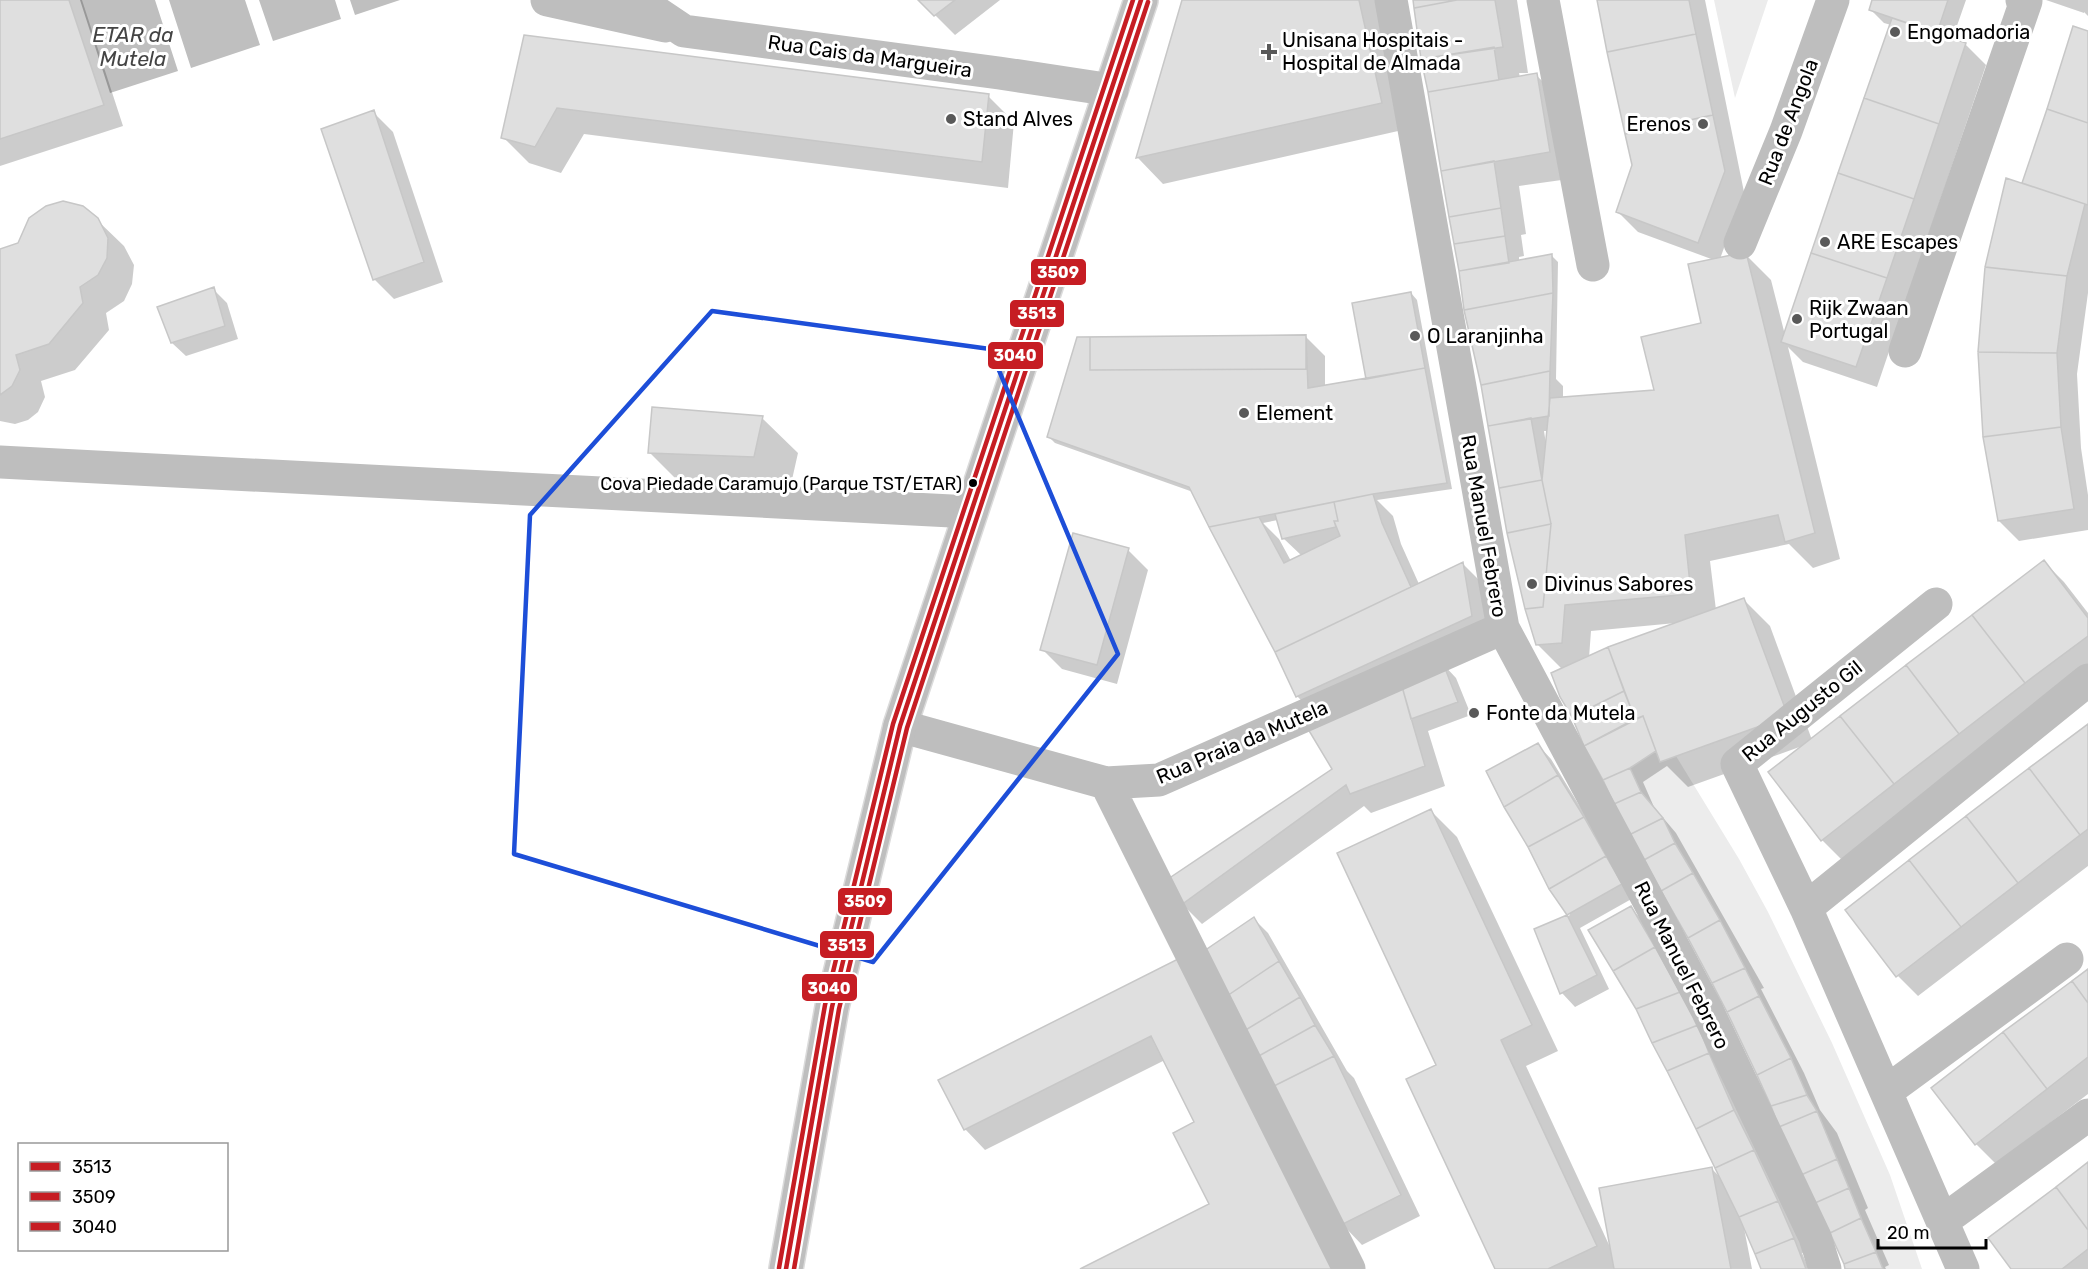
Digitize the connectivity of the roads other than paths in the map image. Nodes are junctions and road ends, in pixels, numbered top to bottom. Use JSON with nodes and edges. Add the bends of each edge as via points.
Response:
{"nodes":[{"id":1,"x":547,"y":0,"type":"edge"},
{"id":2,"x":638,"y":0,"type":"edge"},
{"id":3,"x":1141,"y":0,"type":"edge"},
{"id":4,"x":1390,"y":0,"type":"edge"},
{"id":5,"x":1543,"y":0,"type":"edge"},
{"id":6,"x":1833,"y":0,"type":"edge"},
{"id":7,"x":2022,"y":0,"type":"edge"},
{"id":8,"x":684,"y":31,"type":"junction"},
{"id":9,"x":1112,"y":90,"type":"junction"},
{"id":10,"x":1740,"y":243,"type":"dead end"},
{"id":11,"x":1593,"y":265,"type":"dead end"},
{"id":12,"x":1905,"y":351,"type":"dead end"},
{"id":13,"x":0,"y":462,"type":"edge"},
{"id":14,"x":971,"y":512,"type":"junction"},
{"id":15,"x":1936,"y":604,"type":"dead end"},
{"id":16,"x":1503,"y":627,"type":"junction"},
{"id":17,"x":2088,"y":680,"type":"edge"},
{"id":18,"x":900,"y":726,"type":"junction"},
{"id":19,"x":1106,"y":783,"type":"junction"},
{"id":20,"x":1806,"y":908,"type":"junction"},
{"id":21,"x":2067,"y":959,"type":"dead end"},
{"id":22,"x":1887,"y":1091,"type":"junction"},
{"id":23,"x":2088,"y":1115,"type":"edge"},
{"id":24,"x":1944,"y":1221,"type":"junction"},
{"id":25,"x":786,"y":1269,"type":"edge"},
{"id":26,"x":1349,"y":1269,"type":"edge"},
{"id":27,"x":1825,"y":1269,"type":"edge"},
{"id":28,"x":1963,"y":1269,"type":"edge"}],
"edges":[{"from":1,"to":8,"type":"street"},
{"from":2,"to":8,"type":"street","name":"Rua Cais da Margueira"},
{"from":3,"to":9,"type":"street"},
{"from":4,"to":16,"type":"street","name":"Rua Manuel Febrero"},
{"from":5,"to":11,"type":"street"},
{"from":6,"to":10,"type":"street","name":"Rua de Angola"},
{"from":7,"to":12,"type":"street","via":[[2026,2]]},
{"from":8,"to":9,"type":"street","name":"Rua Cais da Margueira"},
{"from":9,"to":14,"type":"street"},
{"from":13,"to":14,"type":"street"},
{"from":14,"to":18,"type":"street"},
{"from":15,"to":20,"type":"street","name":"Rua Augusto Gil","via":[[1737,764]]},
{"from":16,"to":19,"type":"street","name":"Rua Praia da Mutela","via":[[1159,780]]},
{"from":16,"to":27,"type":"street","name":"Rua Manuel Febrero","via":[[1707,1010],[1815,1237]]},
{"from":17,"to":20,"type":"street"},
{"from":18,"to":19,"type":"street","name":"Rua Praia da Mutela"},
{"from":18,"to":25,"type":"street","via":[[832,1007]]},
{"from":19,"to":26,"type":"street"},
{"from":20,"to":22,"type":"street","name":"Rua Augusto Gil"},
{"from":21,"to":22,"type":"street"},
{"from":22,"to":24,"type":"street","name":"Rua Augusto Gil"},
{"from":23,"to":24,"type":"street"},
{"from":24,"to":28,"type":"street","name":"Rua Augusto Gil"}]}
